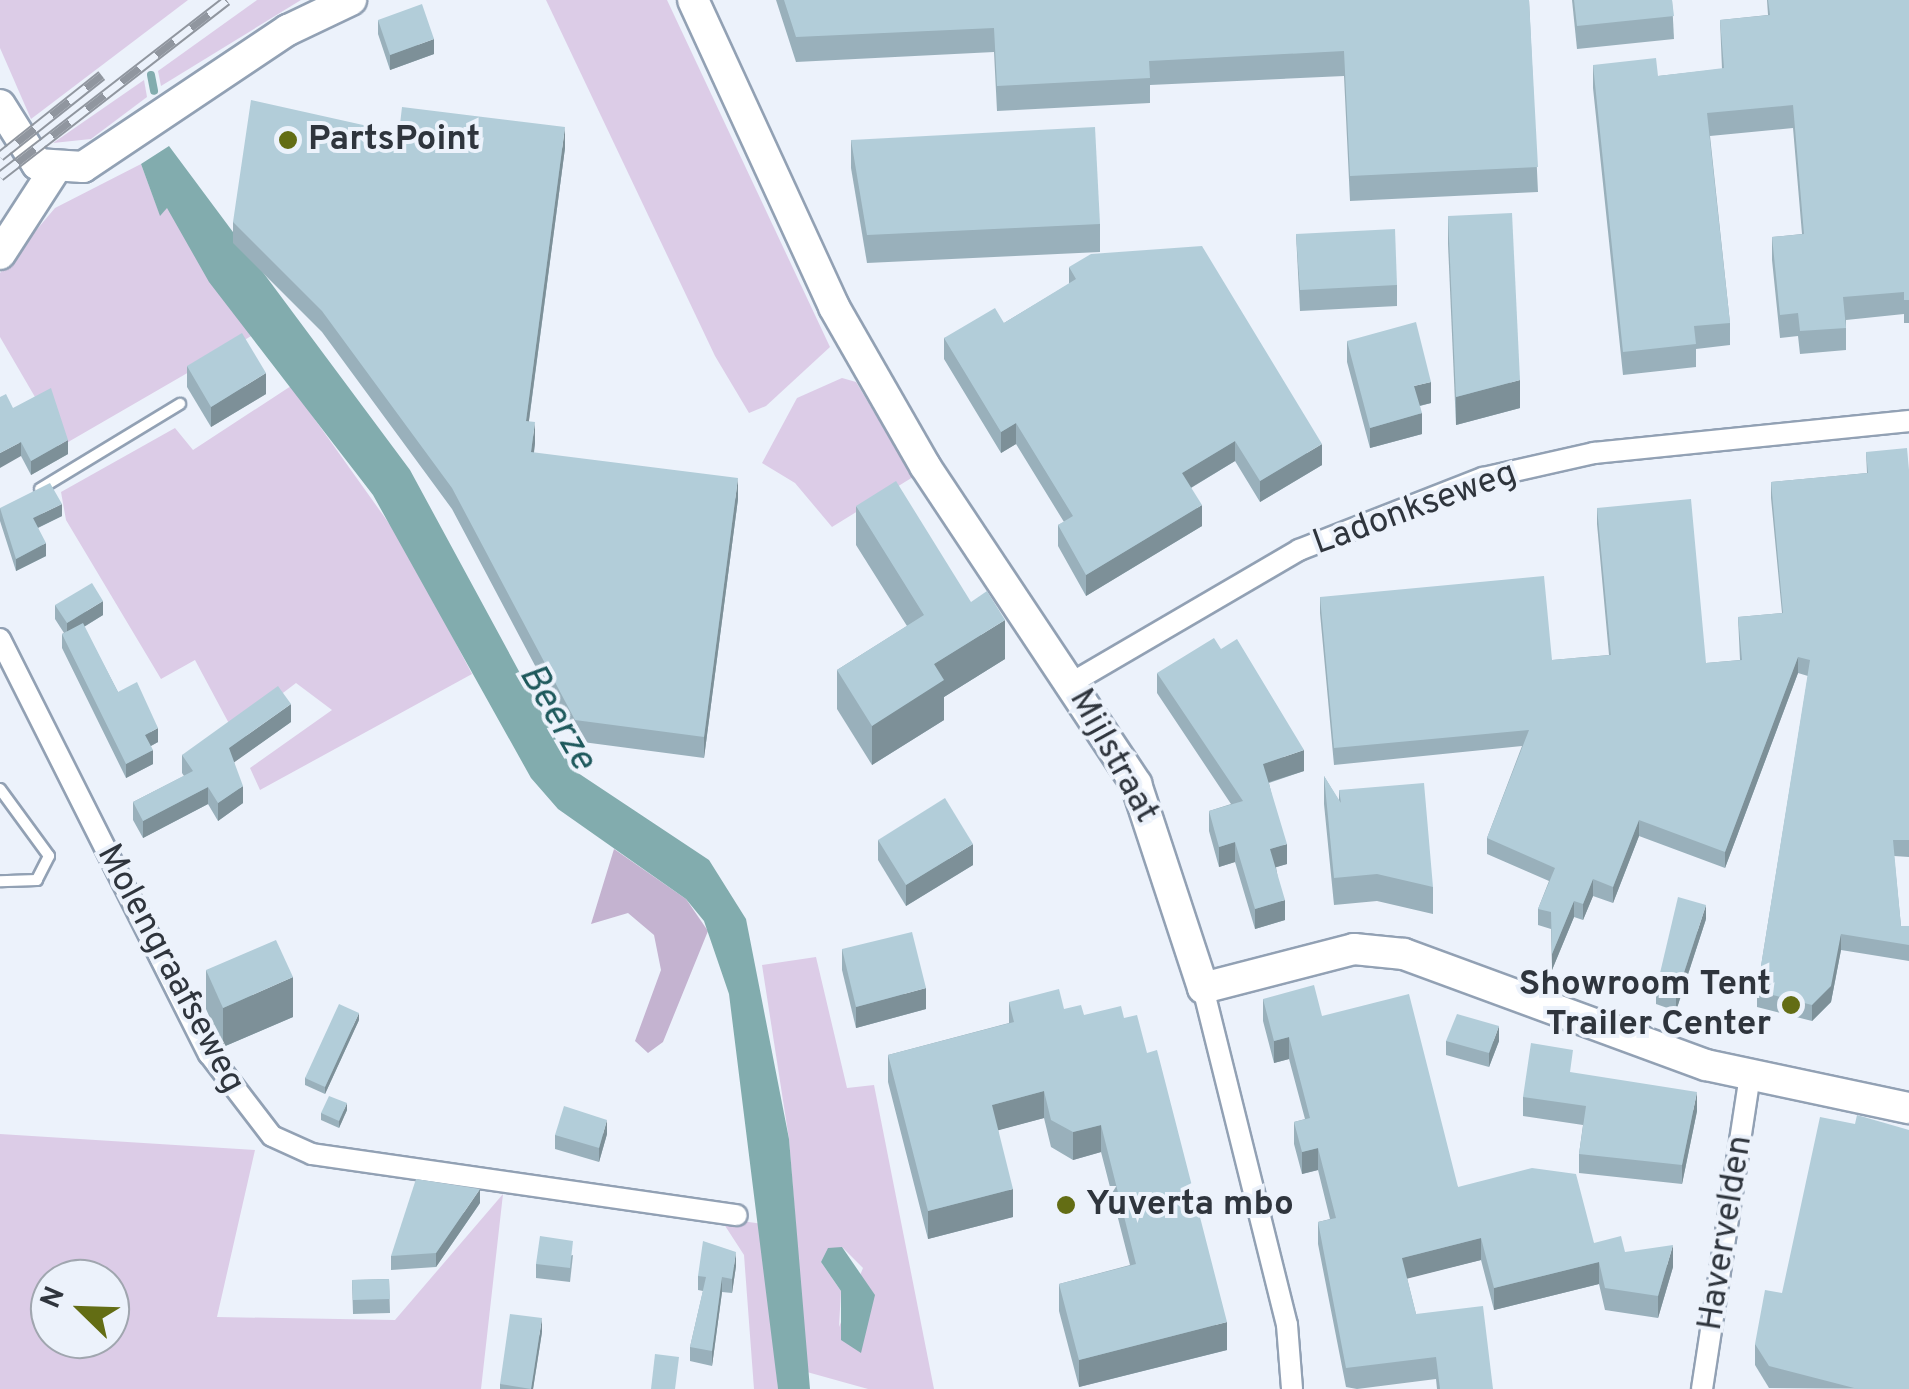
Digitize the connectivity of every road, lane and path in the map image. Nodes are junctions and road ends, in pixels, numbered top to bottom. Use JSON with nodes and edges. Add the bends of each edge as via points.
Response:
{"nodes":[{"id":1,"x":350,"y":0,"type":"edge"},
{"id":2,"x":693,"y":0,"type":"edge"},
{"id":3,"x":0,"y":105,"type":"edge"},
{"id":4,"x":55,"y":170,"type":"junction"},
{"id":5,"x":0,"y":254,"type":"edge"},
{"id":6,"x":180,"y":404,"type":"dead end"},
{"id":7,"x":1909,"y":422,"type":"edge"},
{"id":8,"x":17,"y":502,"type":"edge"},
{"id":9,"x":0,"y":639,"type":"edge"},
{"id":10,"x":1074,"y":682,"type":"junction"},
{"id":11,"x":0,"y":789,"type":"edge"},
{"id":12,"x":0,"y":881,"type":"edge"},
{"id":13,"x":1203,"y":988,"type":"junction"},
{"id":14,"x":1750,"y":1076,"type":"junction"},
{"id":15,"x":1909,"y":1108,"type":"edge"},
{"id":16,"x":737,"y":1215,"type":"dead end"},
{"id":17,"x":1292,"y":1389,"type":"edge"},
{"id":18,"x":1702,"y":1389,"type":"edge"}],
"edges":[{"from":1,"to":4,"type":"main road","via":[[288,30],[100,159]]},
{"from":2,"to":10,"type":"main road","name":"Mijlstraat","via":[[834,307],[925,466]]},
{"from":3,"to":4,"type":"main road","via":[[32,159]]},
{"from":4,"to":5,"type":"main road"},
{"from":6,"to":8,"type":"lane"},
{"from":7,"to":10,"type":"street","name":"Ladonkseweg","via":[[1630,448],[1483,478],[1300,550]]},
{"from":9,"to":16,"type":"street","name":"Molengraafseweg","via":[[210,1054],[272,1136],[312,1154]]},
{"from":10,"to":13,"type":"main road","name":"Mijlstraat","via":[[1155,827]]},
{"from":11,"to":12,"type":"lane","via":[[49,856],[38,880]]},
{"from":13,"to":14,"type":"main road","via":[[1354,948],[1404,954]]},
{"from":13,"to":17,"type":"street","via":[[1287,1325]]},
{"from":14,"to":15,"type":"main road"},
{"from":14,"to":18,"type":"street","name":"Havervelden"}]}
